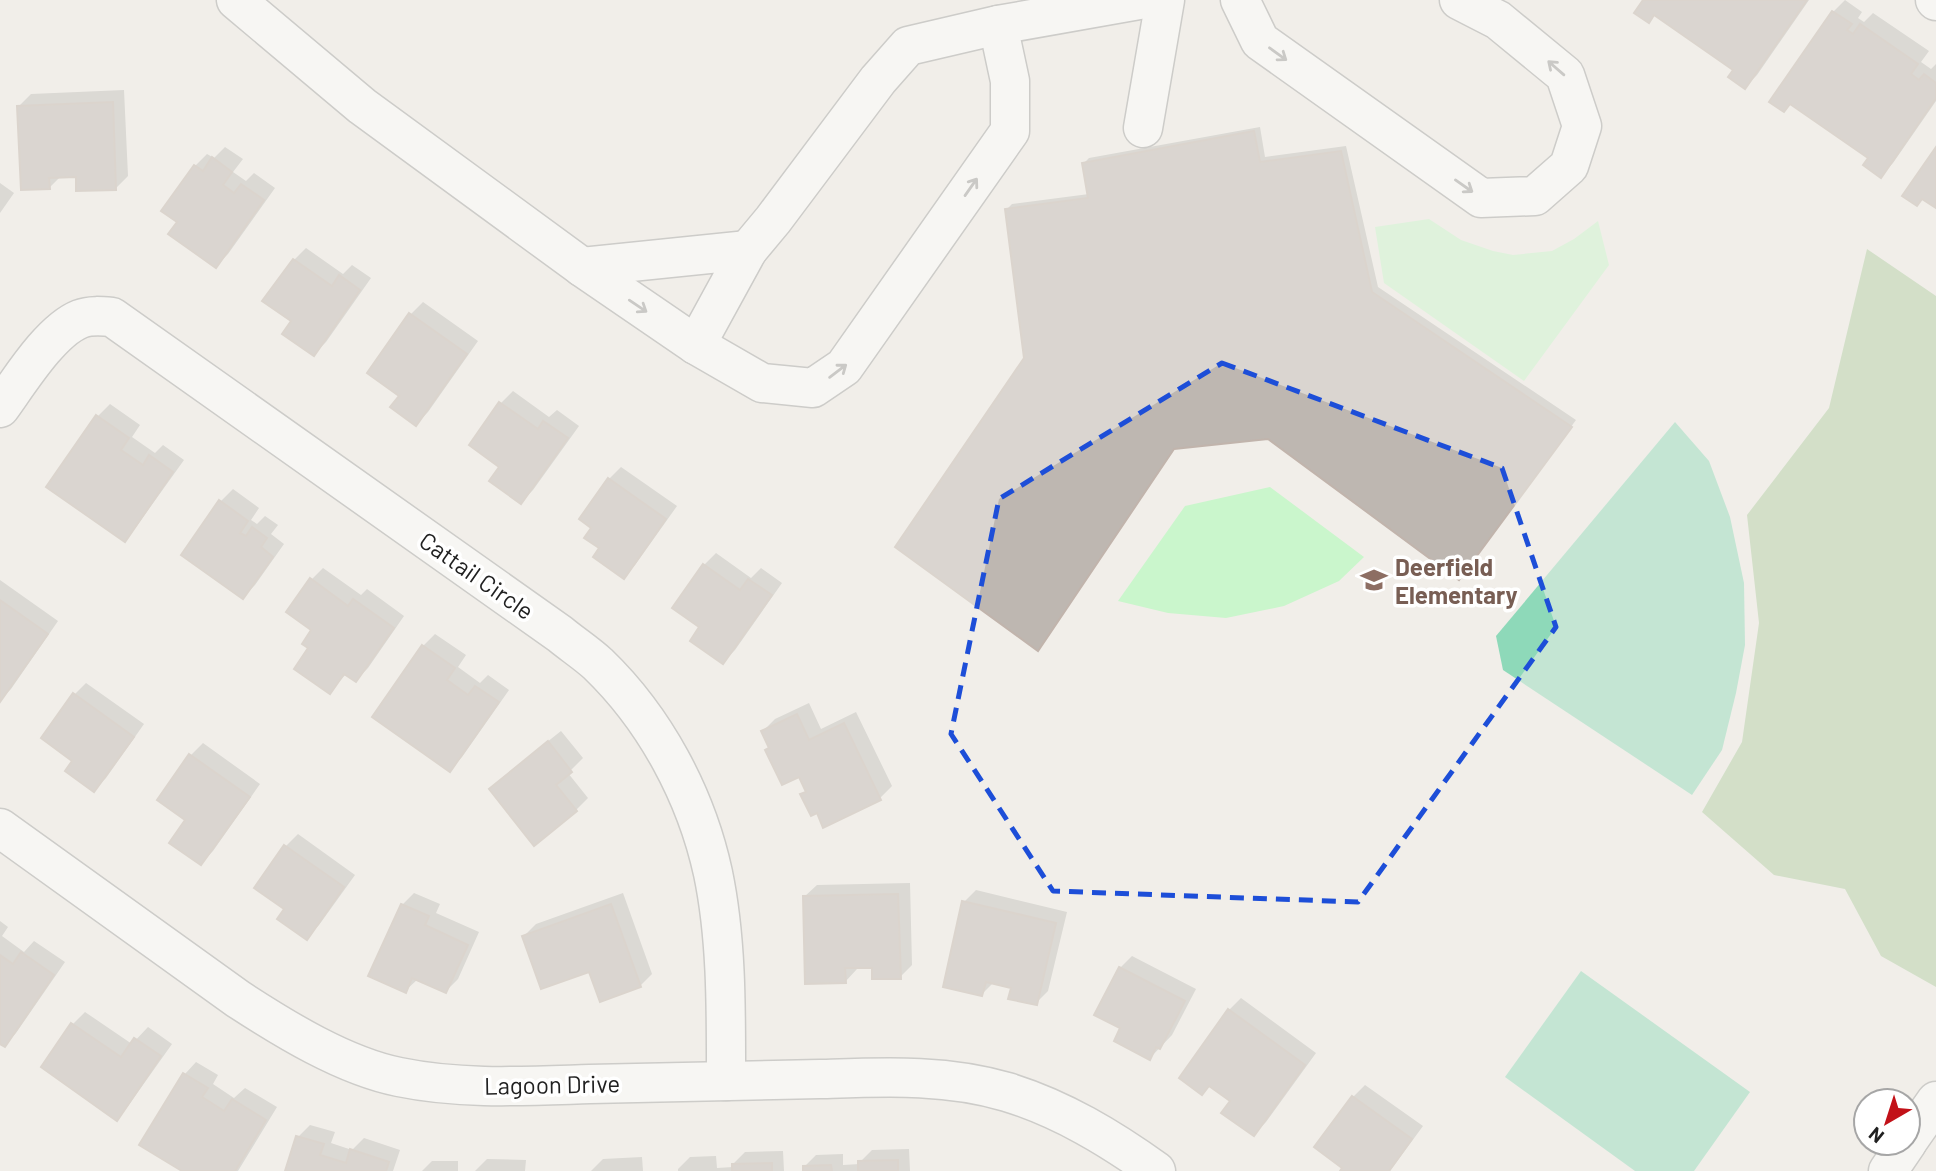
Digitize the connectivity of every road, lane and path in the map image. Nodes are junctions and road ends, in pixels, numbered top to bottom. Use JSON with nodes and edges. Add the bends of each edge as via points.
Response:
{"nodes":[{"id":1,"x":236,"y":0,"type":"edge"},
{"id":2,"x":1139,"y":0,"type":"edge"},
{"id":3,"x":1166,"y":0,"type":"edge"},
{"id":4,"x":1240,"y":0,"type":"edge"},
{"id":5,"x":1459,"y":0,"type":"edge"},
{"id":6,"x":998,"y":25,"type":"junction"},
{"id":7,"x":1143,"y":128,"type":"dead end"},
{"id":8,"x":748,"y":250,"type":"junction"},
{"id":9,"x":582,"y":267,"type":"junction"},
{"id":10,"x":696,"y":345,"type":"junction"},
{"id":11,"x":0,"y":408,"type":"edge"},
{"id":12,"x":0,"y":828,"type":"edge"},
{"id":13,"x":726,"y":1081,"type":"junction"},
{"id":14,"x":1936,"y":1101,"type":"edge"},
{"id":15,"x":1922,"y":1122,"type":"edge"},
{"id":16,"x":1157,"y":1171,"type":"edge"}],
"edges":[{"from":1,"to":9,"type":"street","via":[[362,106]]},
{"from":2,"to":6,"type":"street"},
{"from":3,"to":7,"type":"street"},
{"from":4,"to":5,"type":"street","one_way":true,"via":[[1260,41],[1481,198],[1535,196],[1569,166],[1582,126],[1564,75],[1499,20]]},
{"from":6,"to":8,"type":"street","via":[[908,46]]},
{"from":10,"to":6,"type":"street","one_way":true,"via":[[762,383],[813,388],[844,367],[1010,131],[1010,81]]},
{"from":8,"to":9,"type":"street"},
{"from":8,"to":10,"type":"street"},
{"from":9,"to":10,"type":"street","one_way":true},
{"from":11,"to":13,"type":"street","name":"Cattail Circle","via":[[65,327],[81,318],[112,317],[597,663],[646,722],[691,800],[719,907]]},
{"from":12,"to":13,"type":"street","name":"Lagoon Drive","via":[[238,999],[304,1040],[358,1064],[396,1077],[440,1084]]},
{"from":13,"to":16,"type":"street","name":"Lagoon Drive","via":[[949,1079],[1007,1092],[1058,1111]]},
{"from":14,"to":15,"type":"street"}]}
